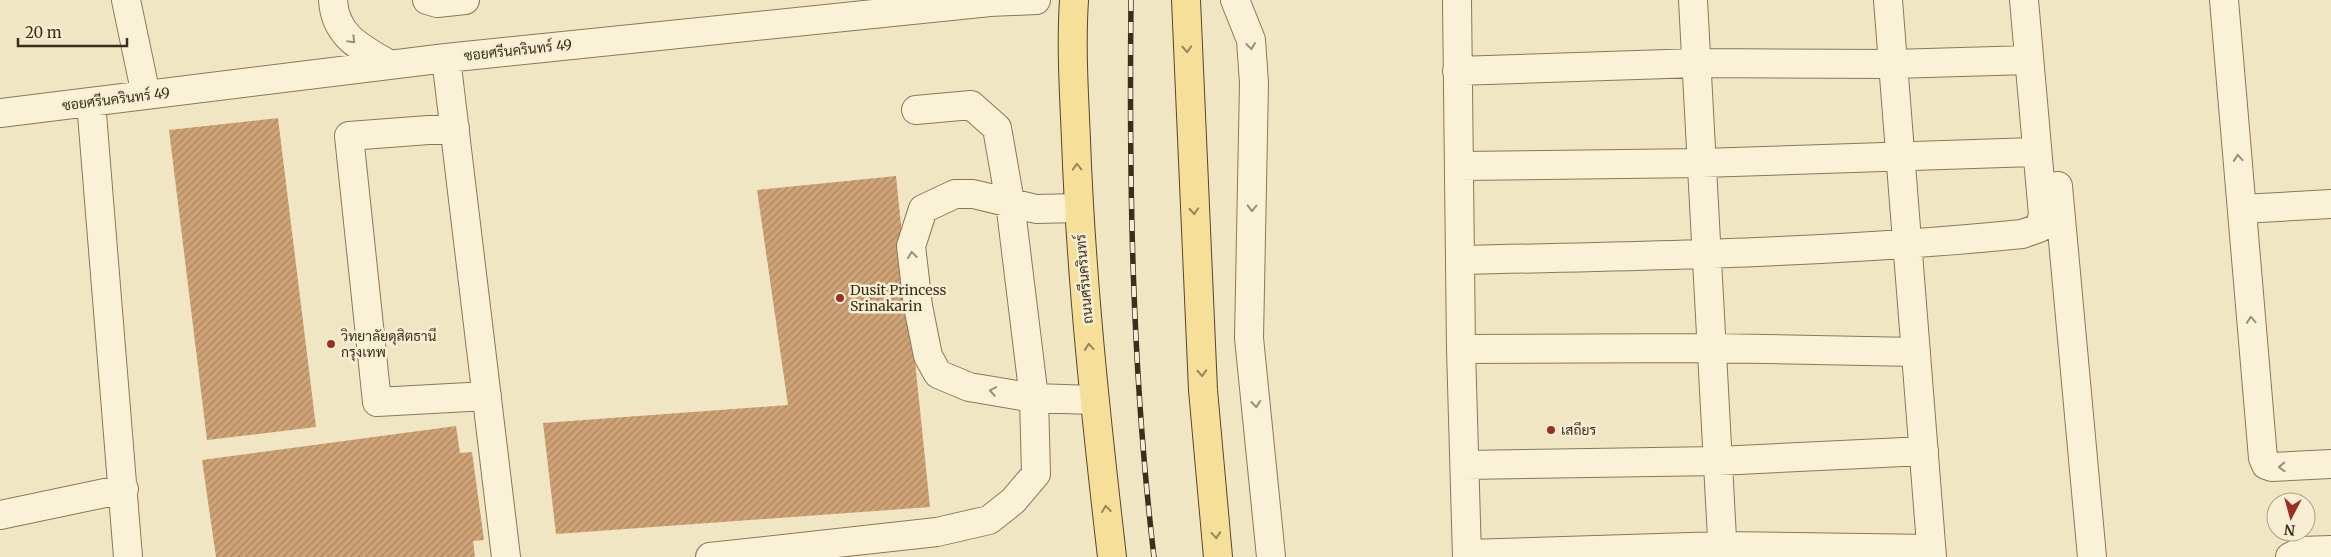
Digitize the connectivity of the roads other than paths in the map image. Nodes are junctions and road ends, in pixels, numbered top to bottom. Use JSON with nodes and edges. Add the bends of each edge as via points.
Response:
{"nodes":[{"id":1,"x":126,"y":0,"type":"edge"},
{"id":2,"x":333,"y":0,"type":"edge"},
{"id":3,"x":427,"y":0,"type":"edge"},
{"id":4,"x":465,"y":0,"type":"edge"},
{"id":5,"x":1036,"y":0,"type":"edge"},
{"id":6,"x":1074,"y":0,"type":"edge"},
{"id":7,"x":1186,"y":0,"type":"edge"},
{"id":8,"x":1235,"y":0,"type":"edge"},
{"id":9,"x":1456,"y":0,"type":"edge"},
{"id":10,"x":1693,"y":0,"type":"edge"},
{"id":11,"x":1888,"y":0,"type":"edge"},
{"id":12,"x":2024,"y":0,"type":"edge"},
{"id":13,"x":2040,"y":0,"type":"edge"},
{"id":14,"x":2224,"y":0,"type":"edge"},
{"id":15,"x":446,"y":58,"type":"junction"},
{"id":16,"x":2029,"y":60,"type":"junction"},
{"id":17,"x":1696,"y":63,"type":"junction"},
{"id":18,"x":390,"y":64,"type":"junction"},
{"id":19,"x":1893,"y":64,"type":"junction"},
{"id":20,"x":1457,"y":71,"type":"junction"},
{"id":21,"x":146,"y":95,"type":"junction"},
{"id":22,"x":91,"y":102,"type":"junction"},
{"id":23,"x":916,"y":110,"type":"dead end"},
{"id":24,"x":0,"y":113,"type":"edge"},
{"id":25,"x":455,"y":128,"type":"junction"},
{"id":26,"x":2037,"y":152,"type":"junction"},
{"id":27,"x":1900,"y":156,"type":"junction"},
{"id":28,"x":1702,"y":163,"type":"junction"},
{"id":29,"x":1459,"y":166,"type":"junction"},
{"id":30,"x":1010,"y":202,"type":"junction"},
{"id":31,"x":2331,"y":204,"type":"edge"},
{"id":32,"x":1078,"y":208,"type":"junction"},
{"id":33,"x":2242,"y":209,"type":"junction"},
{"id":34,"x":1907,"y":246,"type":"junction"},
{"id":35,"x":1706,"y":255,"type":"junction"},
{"id":36,"x":1460,"y":260,"type":"junction"},
{"id":37,"x":1712,"y":348,"type":"junction"},
{"id":38,"x":1461,"y":349,"type":"junction"},
{"id":39,"x":1916,"y":352,"type":"junction"},
{"id":40,"x":487,"y":396,"type":"junction"},
{"id":41,"x":1034,"y":398,"type":"junction"},
{"id":42,"x":1093,"y":400,"type":"junction"},
{"id":43,"x":1924,"y":451,"type":"junction"},
{"id":44,"x":1718,"y":461,"type":"junction"},
{"id":45,"x":2331,"y":464,"type":"edge"},
{"id":46,"x":1465,"y":465,"type":"junction"},
{"id":47,"x":124,"y":489,"type":"junction"},
{"id":48,"x":0,"y":514,"type":"edge"},
{"id":49,"x":2331,"y":550,"type":"edge"},
{"id":50,"x":1722,"y":552,"type":"edge"},
{"id":51,"x":1932,"y":553,"type":"edge"},
{"id":52,"x":1467,"y":555,"type":"edge"},
{"id":53,"x":128,"y":557,"type":"edge"},
{"id":54,"x":506,"y":557,"type":"edge"},
{"id":55,"x":710,"y":557,"type":"edge"},
{"id":56,"x":1112,"y":557,"type":"edge"},
{"id":57,"x":1218,"y":557,"type":"edge"},
{"id":58,"x":1271,"y":557,"type":"edge"},
{"id":59,"x":2092,"y":557,"type":"edge"},
{"id":60,"x":2290,"y":557,"type":"edge"}],
"edges":[{"from":1,"to":21,"type":"street"},
{"from":2,"to":18,"type":"street","one_way":true,"via":[[334,15],[352,42]]},
{"from":3,"to":4,"type":"street","via":[[437,3]]},
{"from":5,"to":15,"type":"street","name":"ซอยศรีนครินทร์ 49","via":[[990,2]]},
{"from":32,"to":6,"type":"main road","name":"ถนนศรีนครินทร์","one_way":true,"via":[[1072,31]]},
{"from":7,"to":57,"type":"main road","one_way":true,"via":[[1203,390]]},
{"from":8,"to":58,"type":"street","one_way":true,"via":[[1251,40],[1254,82],[1249,338]]},
{"from":9,"to":20,"type":"street"},
{"from":10,"to":17,"type":"street"},
{"from":11,"to":19,"type":"street"},
{"from":12,"to":16,"type":"street"},
{"from":13,"to":59,"type":"street"},
{"from":33,"to":14,"type":"street","one_way":true},
{"from":15,"to":18,"type":"street","name":"ซอยศรีนครินทร์ 49"},
{"from":15,"to":25,"type":"street"},
{"from":16,"to":19,"type":"street"},
{"from":16,"to":26,"type":"street"},
{"from":17,"to":19,"type":"street"},
{"from":17,"to":20,"type":"street"},
{"from":17,"to":28,"type":"street"},
{"from":18,"to":21,"type":"street","name":"ซอยศรีนครินทร์ 49"},
{"from":19,"to":27,"type":"street"},
{"from":20,"to":29,"type":"street"},
{"from":21,"to":22,"type":"street","name":"ซอยศรีนครินทร์ 49"},
{"from":22,"to":24,"type":"street","name":"ซอยศรีนครินทร์ 49"},
{"from":22,"to":47,"type":"street"},
{"from":23,"to":30,"type":"street","via":[[971,105],[997,128]]},
{"from":25,"to":40,"type":"street"},
{"from":25,"to":40,"type":"street","via":[[349,136],[376,402]]},
{"from":26,"to":27,"type":"street"},
{"from":26,"to":34,"type":"street","via":[[2043,215],[2039,228],[2022,234]]},
{"from":27,"to":28,"type":"street"},
{"from":27,"to":34,"type":"street"},
{"from":28,"to":29,"type":"street"},
{"from":28,"to":35,"type":"street"},
{"from":29,"to":36,"type":"street"},
{"from":30,"to":32,"type":"street","via":[[1036,210]]},
{"from":30,"to":41,"type":"street"},
{"from":41,"to":30,"type":"street","one_way":true,"via":[[969,386],[938,374],[928,356],[918,306],[911,246],[923,209],[955,194],[973,194]]},
{"from":31,"to":33,"type":"street"},
{"from":42,"to":32,"type":"main road","name":"ถนนศรีนครินทร์","one_way":true},
{"from":45,"to":33,"type":"street","one_way":true,"via":[[2272,467],[2265,462]]},
{"from":34,"to":35,"type":"street"},
{"from":34,"to":39,"type":"street"},
{"from":35,"to":36,"type":"street"},
{"from":35,"to":37,"type":"street"},
{"from":36,"to":38,"type":"street"},
{"from":37,"to":38,"type":"street"},
{"from":37,"to":39,"type":"street"},
{"from":37,"to":44,"type":"street"},
{"from":38,"to":46,"type":"street"},
{"from":39,"to":43,"type":"street"},
{"from":40,"to":54,"type":"street"},
{"from":41,"to":42,"type":"street"},
{"from":41,"to":55,"type":"street","via":[[1036,474],[1013,501],[990,520],[937,532]]},
{"from":56,"to":42,"type":"main road","name":"ถนนศรีนครินทร์","one_way":true},
{"from":43,"to":44,"type":"street"},
{"from":43,"to":51,"type":"street"},
{"from":44,"to":46,"type":"street"},
{"from":44,"to":50,"type":"street"},
{"from":46,"to":52,"type":"street"},
{"from":47,"to":48,"type":"street"},
{"from":47,"to":53,"type":"street"},
{"from":49,"to":60,"type":"street","via":[[2301,551]]},
{"from":50,"to":51,"type":"street"},
{"from":50,"to":52,"type":"street"}]}
